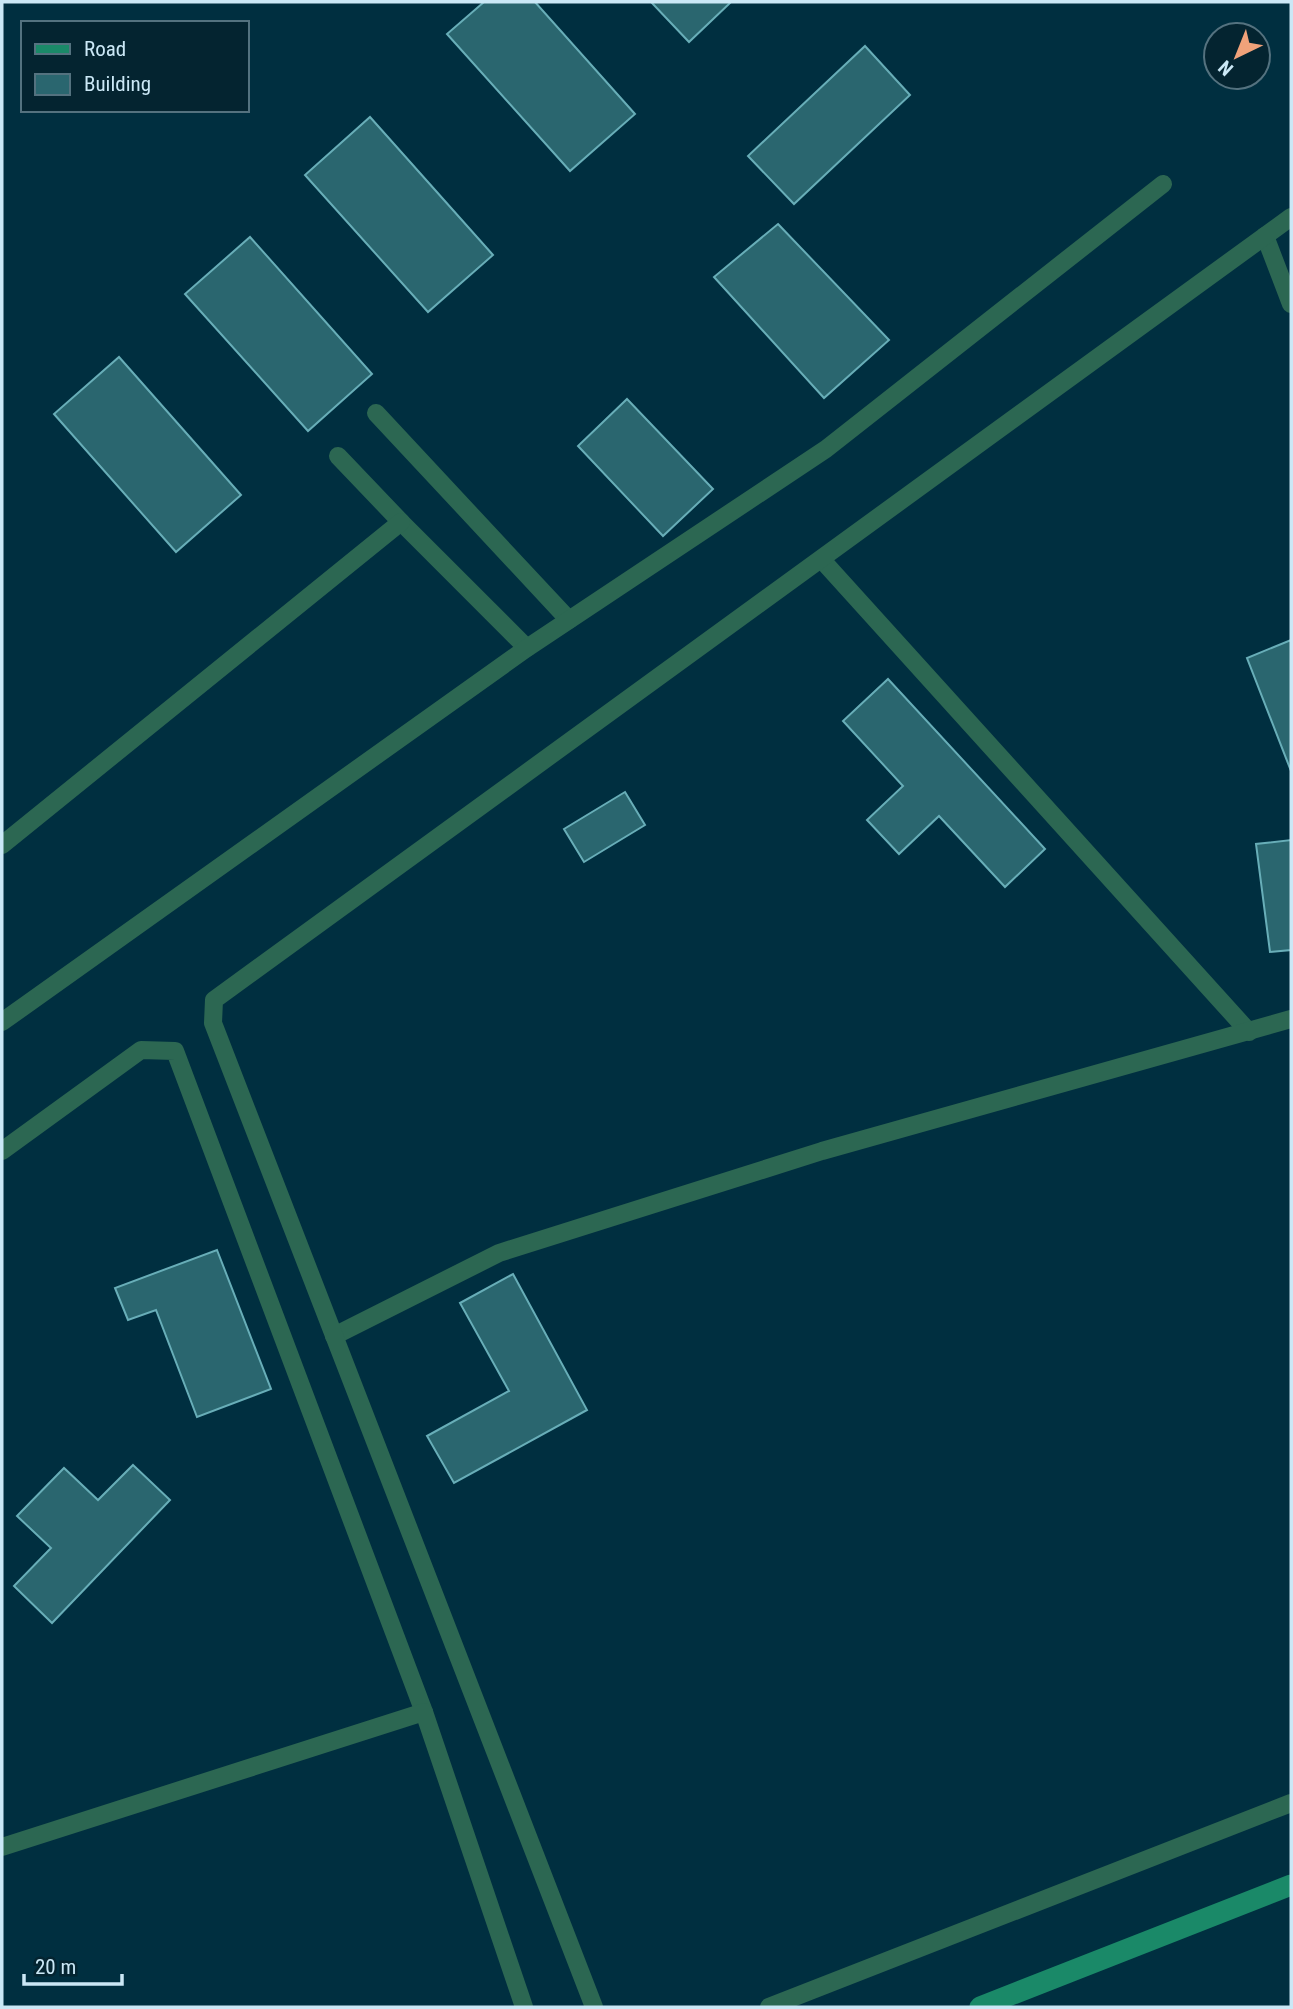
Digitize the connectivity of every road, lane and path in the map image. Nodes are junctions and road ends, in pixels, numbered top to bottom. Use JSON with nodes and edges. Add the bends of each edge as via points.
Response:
{"nodes":[{"id":1,"x":1163,"y":184,"type":"dead end"},
{"id":2,"x":1291,"y":217,"type":"edge"},
{"id":3,"x":1265,"y":236,"type":"junction"},
{"id":4,"x":1291,"y":304,"type":"edge"},
{"id":5,"x":376,"y":413,"type":"dead end"},
{"id":6,"x":338,"y":456,"type":"dead end"},
{"id":7,"x":401,"y":522,"type":"junction"},
{"id":8,"x":822,"y":560,"type":"junction"},
{"id":9,"x":569,"y":620,"type":"junction"},
{"id":10,"x":527,"y":648,"type":"junction"},
{"id":11,"x":2,"y":845,"type":"edge"},
{"id":12,"x":1291,"y":1019,"type":"edge"},
{"id":13,"x":2,"y":1022,"type":"edge"},
{"id":14,"x":1249,"y":1032,"type":"junction"},
{"id":15,"x":2,"y":1151,"type":"edge"},
{"id":16,"x":334,"y":1336,"type":"junction"},
{"id":17,"x":424,"y":1712,"type":"junction"},
{"id":18,"x":1291,"y":1803,"type":"edge"},
{"id":19,"x":2,"y":1847,"type":"edge"},
{"id":20,"x":1291,"y":1885,"type":"edge"},
{"id":21,"x":524,"y":2007,"type":"edge"},
{"id":22,"x":594,"y":2007,"type":"edge"},
{"id":23,"x":769,"y":2007,"type":"edge"},
{"id":24,"x":980,"y":2007,"type":"edge"}],
"edges":[{"from":1,"to":9,"type":"lane","via":[[826,449]]},
{"from":2,"to":3,"type":"lane"},
{"from":3,"to":4,"type":"lane"},
{"from":3,"to":8,"type":"lane"},
{"from":5,"to":9,"type":"lane"},
{"from":6,"to":7,"type":"lane"},
{"from":7,"to":10,"type":"lane"},
{"from":7,"to":11,"type":"lane"},
{"from":8,"to":14,"type":"lane"},
{"from":8,"to":16,"type":"lane","via":[[214,1000],[213,1023]]},
{"from":9,"to":10,"type":"lane"},
{"from":10,"to":13,"type":"lane"},
{"from":12,"to":14,"type":"lane"},
{"from":14,"to":16,"type":"lane","via":[[822,1151],[499,1253]]},
{"from":15,"to":17,"type":"lane","via":[[141,1051],[175,1051]]},
{"from":16,"to":22,"type":"lane"},
{"from":17,"to":19,"type":"lane"},
{"from":17,"to":21,"type":"lane"},
{"from":18,"to":23,"type":"lane"},
{"from":20,"to":24,"type":"street"}]}
